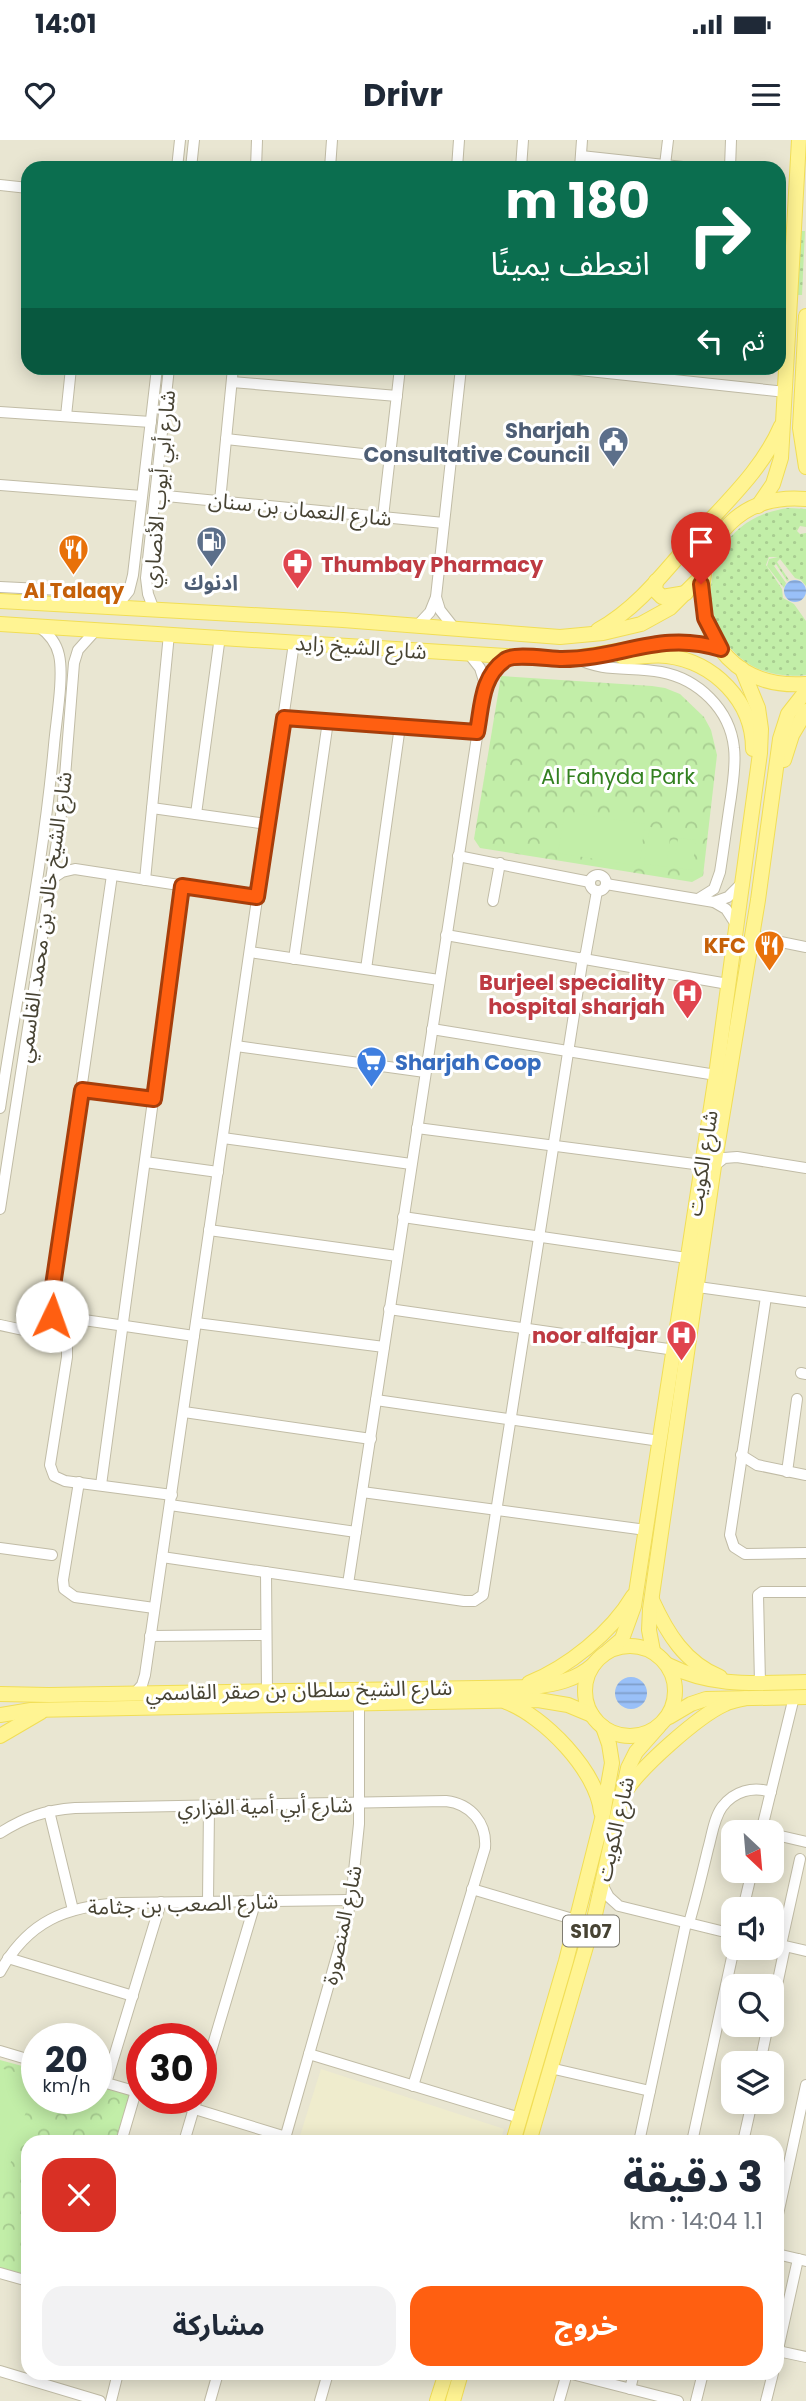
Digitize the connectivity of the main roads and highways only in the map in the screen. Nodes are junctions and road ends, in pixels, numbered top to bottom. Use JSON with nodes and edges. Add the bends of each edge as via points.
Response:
{"nodes":[{"id":1,"x":799,"y":140,"type":"edge"},
{"id":2,"x":786,"y":314,"type":"edge"},
{"id":3,"x":806,"y":316,"type":"edge"},
{"id":4,"x":786,"y":375,"type":"edge"},
{"id":5,"x":802,"y":406,"type":"junction"},
{"id":6,"x":785,"y":415,"type":"junction"},
{"id":7,"x":806,"y":427,"type":"edge"},
{"id":8,"x":806,"y":467,"type":"edge"},
{"id":9,"x":806,"y":499,"type":"edge"},
{"id":10,"x":758,"y":506,"type":"junction"},
{"id":11,"x":702,"y":575,"type":"junction"},
{"id":12,"x":656,"y":580,"type":"junction"},
{"id":13,"x":687,"y":593,"type":"junction"},
{"id":14,"x":0,"y":601,"type":"edge"},
{"id":15,"x":327,"y":608,"type":"dead end"},
{"id":16,"x":342,"y":620,"type":"junction"},
{"id":17,"x":0,"y":624,"type":"edge"},
{"id":18,"x":590,"y":635,"type":"junction"},
{"id":19,"x":721,"y":649,"type":"junction"},
{"id":20,"x":608,"y":654,"type":"junction"},
{"id":21,"x":742,"y":668,"type":"junction"},
{"id":22,"x":806,"y":684,"type":"edge"},
{"id":23,"x":806,"y":691,"type":"edge"},
{"id":24,"x":806,"y":711,"type":"edge"},
{"id":25,"x":757,"y":779,"type":"junction"},
{"id":26,"x":775,"y":780,"type":"junction"},
{"id":27,"x":746,"y":864,"type":"junction"},
{"id":28,"x":758,"y":900,"type":"junction"},
{"id":29,"x":708,"y":1166,"type":"junction"},
{"id":30,"x":695,"y":1206,"type":"junction"},
{"id":31,"x":704,"y":1239,"type":"junction"},
{"id":32,"x":637,"y":1589,"type":"junction"},
{"id":33,"x":651,"y":1599,"type":"junction"},
{"id":34,"x":608,"y":1651,"type":"junction"},
{"id":35,"x":653,"y":1651,"type":"junction"},
{"id":36,"x":593,"y":1665,"type":"junction"},
{"id":37,"x":668,"y":1665,"type":"junction"},
{"id":38,"x":806,"y":1682,"type":"edge"},
{"id":39,"x":741,"y":1683,"type":"junction"},
{"id":40,"x":0,"y":1686,"type":"edge"},
{"id":41,"x":520,"y":1687,"type":"junction"},
{"id":42,"x":0,"y":1694,"type":"edge"},
{"id":43,"x":24,"y":1695,"type":"junction"},
{"id":44,"x":800,"y":1697,"type":"edge"},
{"id":45,"x":746,"y":1698,"type":"junction"},
{"id":46,"x":502,"y":1700,"type":"junction"},
{"id":47,"x":46,"y":1709,"type":"junction"},
{"id":48,"x":0,"y":1715,"type":"edge"},
{"id":49,"x":592,"y":1715,"type":"junction"},
{"id":50,"x":662,"y":1723,"type":"junction"},
{"id":51,"x":603,"y":1727,"type":"junction"},
{"id":52,"x":0,"y":1736,"type":"edge"},
{"id":53,"x":621,"y":1803,"type":"junction"},
{"id":54,"x":602,"y":1819,"type":"junction"},
{"id":55,"x":566,"y":1961,"type":"junction"},
{"id":56,"x":571,"y":2002,"type":"junction"},
{"id":57,"x":515,"y":2135,"type":"edge"},
{"id":58,"x":531,"y":2135,"type":"edge"},
{"id":59,"x":444,"y":2380,"type":"edge"},
{"id":60,"x":459,"y":2380,"type":"edge"},
{"id":61,"x":437,"y":2401,"type":"edge"},
{"id":62,"x":453,"y":2401,"type":"edge"}],
"edges":[{"from":1,"to":2,"type":"main road","via":[[792,287]]},
{"from":3,"to":5,"type":"main road"},
{"from":4,"to":6,"type":"main road"},
{"from":5,"to":7,"type":"main road"},
{"from":5,"to":8,"type":"main road"},
{"from":6,"to":10,"type":"main road","via":[[779,467]]},
{"from":6,"to":12,"type":"main road","via":[[754,472]]},
{"from":9,"to":10,"type":"main road"},
{"from":10,"to":11,"type":"main road","via":[[721,534]]},
{"from":11,"to":13,"type":"main road","name":"شارع الشيخ زايد"},
{"from":11,"to":19,"type":"main road","via":[[703,610]]},
{"from":12,"to":13,"type":"main road","via":[[655,590],[662,597]]},
{"from":12,"to":18,"type":"main road","via":[[625,614]]},
{"from":13,"to":18,"type":"main road","name":"شارع الشيخ زايد","via":[[641,624]]},
{"from":14,"to":16,"type":"main road","name":"شارع الشيخ زايد"},
{"from":15,"to":16,"type":"main road"},
{"from":16,"to":18,"type":"main road","name":"شارع الشيخ زايد","via":[[544,636]]},
{"from":17,"to":20,"type":"main road","name":"شارع الشيخ زايد","via":[[509,656]]},
{"from":19,"to":20,"type":"main road","name":"شارع الشيخ زايد","via":[[666,641]]},
{"from":19,"to":21,"type":"main road"},
{"from":20,"to":25,"type":"main road","via":[[678,658],[717,677],[748,716]]},
{"from":21,"to":22,"type":"main road","via":[[773,682]]},
{"from":21,"to":25,"type":"main road","name":"شارع الكويت","via":[[760,718]]},
{"from":23,"to":26,"type":"main road","name":"شارع الكويت","via":[[784,722]]},
{"from":24,"to":26,"type":"main road"},
{"from":25,"to":27,"type":"main road","name":"شارع الكويت"},
{"from":26,"to":28,"type":"main road","name":"شارع الكويت"},
{"from":27,"to":28,"type":"main road","via":[[755,868]]},
{"from":27,"to":29,"type":"main road","name":"شارع الكويت"},
{"from":28,"to":29,"type":"main road","name":"شارع الكويت","via":[[719,1139]]},
{"from":29,"to":30,"type":"main road","name":"شارع الكويت"},
{"from":29,"to":31,"type":"main road","name":"شارع الكويت"},
{"from":30,"to":31,"type":"main road","via":[[696,1239]]},
{"from":30,"to":32,"type":"main road","name":"شارع الكويت"},
{"from":31,"to":33,"type":"main road","name":"شارع الكويت"},
{"from":32,"to":34,"type":"main road","name":"شارع الكويت","via":[[622,1639]]},
{"from":32,"to":41,"type":"main road","via":[[597,1638],[559,1667]]},
{"from":33,"to":35,"type":"main road","name":"شارع الكويت"},
{"from":33,"to":39,"type":"main road","via":[[670,1635],[694,1662]]},
{"from":34,"to":35,"type":"main road","via":[[631,1646]]},
{"from":34,"to":36,"type":"main road"},
{"from":35,"to":37,"type":"main road"},
{"from":36,"to":41,"type":"main road","name":"شارع الشيخ سلطان بن صقر القاسمي","via":[[566,1680]]},
{"from":36,"to":49,"type":"main road","via":[[585,1690]]},
{"from":37,"to":39,"type":"main road","via":[[704,1679]]},
{"from":37,"to":50,"type":"main road","via":[[676,1693],[673,1708]]},
{"from":38,"to":39,"type":"main road"},
{"from":40,"to":43,"type":"main road"},
{"from":41,"to":43,"type":"main road","name":"شارع الشيخ سلطان بن صقر القاسمي"},
{"from":42,"to":43,"type":"main road","name":"شارع الشيخ سلطان بن صقر القاسمي"},
{"from":44,"to":45,"type":"main road"},
{"from":45,"to":50,"type":"main road","via":[[706,1699]]},
{"from":45,"to":53,"type":"main road","via":[[726,1703],[696,1724],[639,1773]]},
{"from":46,"to":47,"type":"main road","name":"شارع الشيخ سلطان بن صقر القاسمي"},
{"from":46,"to":49,"type":"main road","name":"شارع الشيخ سلطان بن صقر القاسمي","via":[[553,1702]]},
{"from":46,"to":54,"type":"main road","via":[[530,1713],[554,1734],[593,1785]]},
{"from":47,"to":48,"type":"main road","name":"شارع الشيخ سلطان بن صقر القاسمي"},
{"from":47,"to":52,"type":"main road"},
{"from":49,"to":51,"type":"main road"},
{"from":50,"to":51,"type":"main road","via":[[649,1732],[625,1736]]},
{"from":50,"to":53,"type":"main road","name":"شارع الكويت","number":"S107","via":[[632,1760]]},
{"from":51,"to":54,"type":"main road","name":"شارع الكويت","number":"S107","via":[[612,1763]]},
{"from":53,"to":56,"type":"main road","name":"شارع الكويت","number":"S107"},
{"from":54,"to":55,"type":"main road","name":"شارع الكويت","number":"S107"},
{"from":55,"to":56,"type":"main road","via":[[572,1956],[575,1959]]},
{"from":55,"to":57,"type":"main road","name":"شارع الكويت","number":"S107"},
{"from":56,"to":58,"type":"main road","name":"شارع الكويت","number":"S107"},
{"from":59,"to":61,"type":"main road"},
{"from":60,"to":62,"type":"main road"}]}
